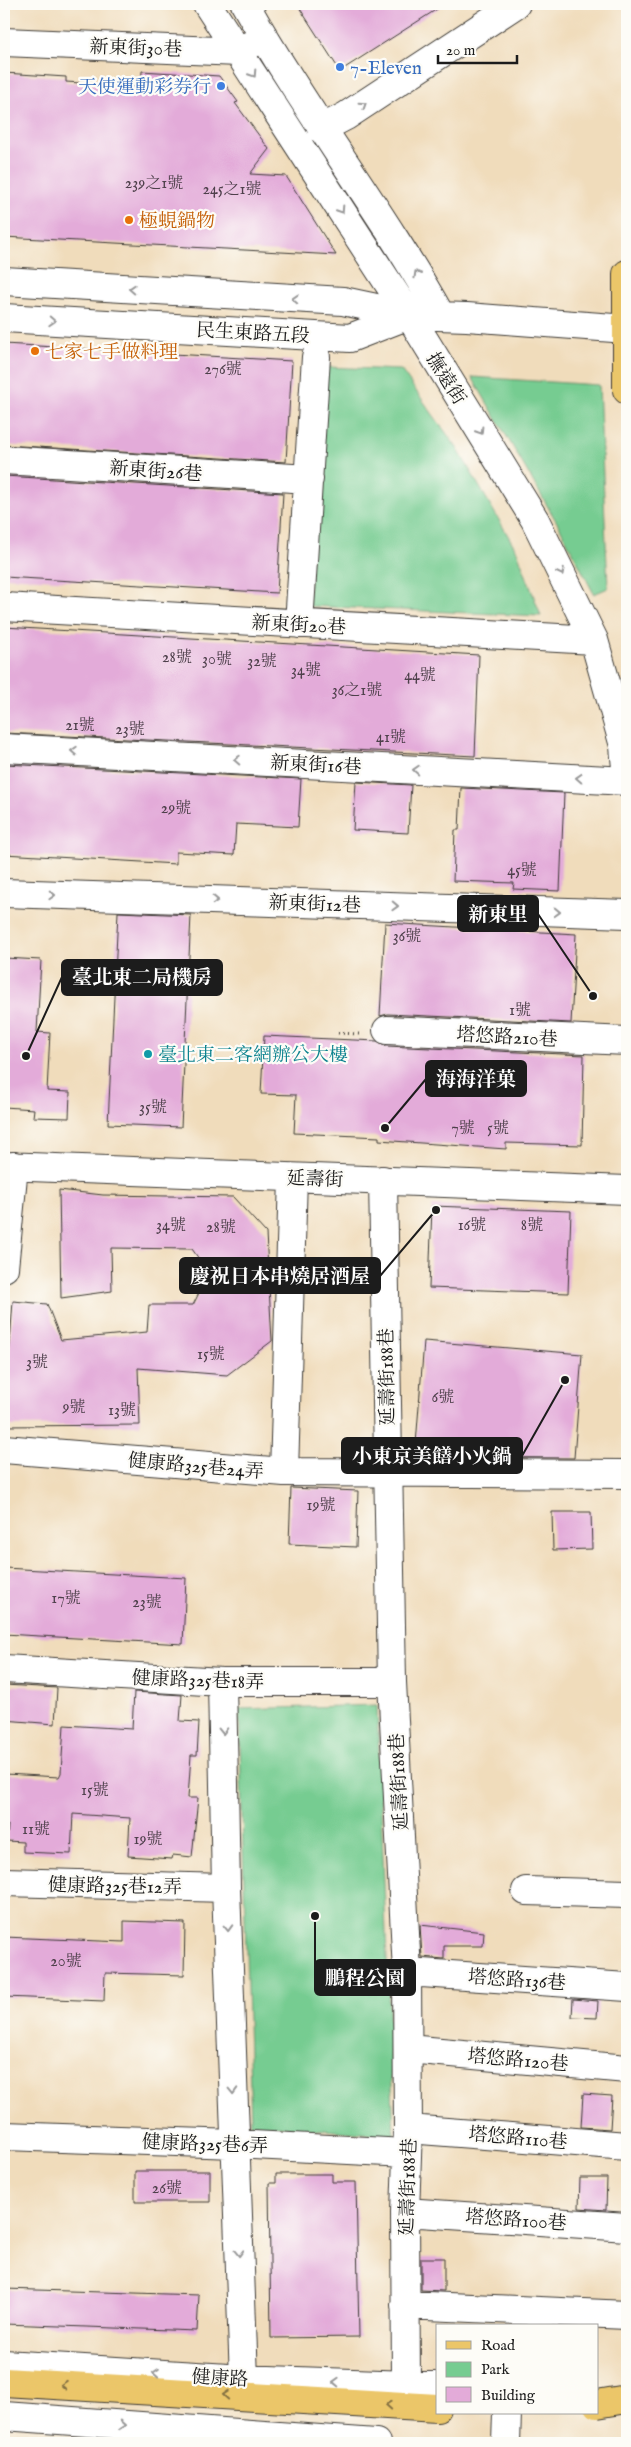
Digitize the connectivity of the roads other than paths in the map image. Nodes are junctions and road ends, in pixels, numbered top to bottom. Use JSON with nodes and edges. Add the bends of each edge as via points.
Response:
{"nodes":[{"id":1,"x":245,"y":4,"type":"edge"},
{"id":2,"x":516,"y":4,"type":"edge"},
{"id":3,"x":209,"y":5,"type":"edge"},
{"id":4,"x":264,"y":37,"type":"junction"},
{"id":5,"x":4,"y":42,"type":"edge"},
{"id":6,"x":239,"y":52,"type":"junction"},
{"id":7,"x":321,"y":129,"type":"junction"},
{"id":8,"x":627,"y":274,"type":"edge"},
{"id":9,"x":4,"y":282,"type":"edge"},
{"id":10,"x":409,"y":316,"type":"junction"},
{"id":11,"x":441,"y":316,"type":"junction"},
{"id":12,"x":4,"y":318,"type":"edge"},
{"id":13,"x":627,"y":329,"type":"edge"},
{"id":14,"x":316,"y":357,"type":"dead end"},
{"id":15,"x":627,"y":390,"type":"edge"},
{"id":16,"x":4,"y":460,"type":"edge"},
{"id":17,"x":309,"y":479,"type":"junction"},
{"id":18,"x":4,"y":607,"type":"edge"},
{"id":19,"x":300,"y":624,"type":"junction"},
{"id":20,"x":594,"y":640,"type":"junction"},
{"id":21,"x":4,"y":748,"type":"edge"},
{"id":22,"x":627,"y":780,"type":"edge"},
{"id":23,"x":4,"y":893,"type":"edge"},
{"id":24,"x":627,"y":914,"type":"edge"},
{"id":25,"x":387,"y":1030,"type":"dead end"},
{"id":26,"x":627,"y":1041,"type":"edge"},
{"id":27,"x":9,"y":1166,"type":"edge"},
{"id":28,"x":293,"y":1178,"type":"junction"},
{"id":29,"x":383,"y":1180,"type":"junction"},
{"id":30,"x":627,"y":1190,"type":"edge"},
{"id":31,"x":4,"y":1268,"type":"edge"},
{"id":32,"x":4,"y":1449,"type":"edge"},
{"id":33,"x":284,"y":1472,"type":"junction"},
{"id":34,"x":388,"y":1474,"type":"junction"},
{"id":35,"x":627,"y":1474,"type":"edge"},
{"id":36,"x":4,"y":1669,"type":"edge"},
{"id":37,"x":222,"y":1682,"type":"junction"},
{"id":38,"x":392,"y":1682,"type":"junction"},
{"id":39,"x":4,"y":1882,"type":"edge"},
{"id":40,"x":226,"y":1888,"type":"junction"},
{"id":41,"x":526,"y":1891,"type":"dead end"},
{"id":42,"x":627,"y":1894,"type":"edge"},
{"id":43,"x":407,"y":1972,"type":"junction"},
{"id":44,"x":627,"y":1987,"type":"edge"},
{"id":45,"x":408,"y":2049,"type":"junction"},
{"id":46,"x":627,"y":2069,"type":"edge"},
{"id":47,"x":4,"y":2136,"type":"edge"},
{"id":48,"x":407,"y":2141,"type":"junction"},
{"id":49,"x":235,"y":2144,"type":"junction"},
{"id":50,"x":627,"y":2146,"type":"edge"},
{"id":51,"x":405,"y":2212,"type":"junction"},
{"id":52,"x":627,"y":2226,"type":"edge"},
{"id":53,"x":405,"y":2306,"type":"junction"},
{"id":54,"x":627,"y":2315,"type":"edge"},
{"id":55,"x":4,"y":2364,"type":"edge"},
{"id":56,"x":244,"y":2379,"type":"junction"},
{"id":57,"x":4,"y":2382,"type":"edge"},
{"id":58,"x":406,"y":2384,"type":"junction"},
{"id":59,"x":436,"y":2386,"type":"edge"},
{"id":60,"x":598,"y":2398,"type":"edge"},
{"id":61,"x":627,"y":2401,"type":"edge"},
{"id":62,"x":598,"y":2404,"type":"edge"},
{"id":63,"x":436,"y":2408,"type":"edge"},
{"id":64,"x":507,"y":2414,"type":"edge"},
{"id":65,"x":4,"y":2416,"type":"edge"},
{"id":66,"x":191,"y":2436,"type":"edge"},
{"id":67,"x":376,"y":2443,"type":"edge"},
{"id":68,"x":506,"y":2443,"type":"edge"}],
"edges":[{"from":1,"to":4,"type":"street"},
{"from":7,"to":2,"type":"street","one_way":true,"via":[[346,116]]},
{"from":3,"to":6,"type":"street","name":"撫遠街"},
{"from":4,"to":6,"type":"street"},
{"from":4,"to":7,"type":"street"},
{"from":5,"to":6,"type":"street","name":"新東街30巷"},
{"from":6,"to":10,"type":"street","name":"撫遠街","one_way":true},
{"from":11,"to":7,"type":"street","one_way":true,"via":[[415,270]]},
{"from":8,"to":13,"type":"main road"},
{"from":10,"to":9,"type":"street","name":"民生東路五段","one_way":true,"via":[[343,301]]},
{"from":10,"to":11,"type":"street","name":"民生東路五段"},
{"from":12,"to":10,"type":"street","name":"民生東路五段","one_way":true,"via":[[350,338]]},
{"from":10,"to":20,"type":"street","name":"撫遠街","one_way":true,"via":[[535,520]]},
{"from":11,"to":13,"type":"street","name":"民生東路五段"},
{"from":13,"to":15,"type":"main road"},
{"from":14,"to":17,"type":"street"},
{"from":16,"to":17,"type":"street","name":"新東街26巷"},
{"from":17,"to":19,"type":"street"},
{"from":18,"to":19,"type":"street","name":"新東街20巷"},
{"from":19,"to":20,"type":"street","name":"新東街20巷"},
{"from":20,"to":22,"type":"street","name":"撫遠街","via":[[624,746]]},
{"from":22,"to":21,"type":"street","name":"新東街16巷","one_way":true},
{"from":23,"to":24,"type":"street","name":"新東街12巷","one_way":true},
{"from":25,"to":26,"type":"street","name":"塔悠路210巷"},
{"from":27,"to":28,"type":"street","name":"延壽街"},
{"from":27,"to":31,"type":"street"},
{"from":28,"to":29,"type":"street","name":"延壽街"},
{"from":28,"to":33,"type":"street"},
{"from":29,"to":30,"type":"street","name":"延壽街"},
{"from":29,"to":34,"type":"street","name":"延壽街188巷"},
{"from":32,"to":33,"type":"street","name":"健康路325巷24弄"},
{"from":33,"to":34,"type":"street","name":"健康路325巷24弄"},
{"from":34,"to":35,"type":"street","name":"健康路325巷24弄"},
{"from":34,"to":38,"type":"street","name":"延壽街188巷"},
{"from":36,"to":37,"type":"street","name":"健康路325巷18弄"},
{"from":37,"to":38,"type":"street","name":"健康路325巷18弄"},
{"from":37,"to":40,"type":"street","one_way":true},
{"from":38,"to":43,"type":"street","name":"延壽街188巷"},
{"from":39,"to":40,"type":"street","name":"健康路325巷12弄"},
{"from":40,"to":49,"type":"street","one_way":true},
{"from":41,"to":42,"type":"street"},
{"from":43,"to":44,"type":"street","name":"塔悠路136巷"},
{"from":43,"to":45,"type":"street","name":"延壽街188巷"},
{"from":45,"to":46,"type":"street","name":"塔悠路120巷"},
{"from":45,"to":48,"type":"street","name":"延壽街188巷"},
{"from":47,"to":49,"type":"street","name":"健康路325巷6弄"},
{"from":48,"to":49,"type":"street","name":"健康路325巷6弄"},
{"from":48,"to":50,"type":"street","name":"塔悠路110巷"},
{"from":48,"to":51,"type":"street","name":"延壽街188巷"},
{"from":49,"to":56,"type":"street","one_way":true},
{"from":51,"to":52,"type":"street","name":"塔悠路100巷"},
{"from":51,"to":53,"type":"street","name":"延壽街188巷"},
{"from":53,"to":54,"type":"street"},
{"from":53,"to":58,"type":"street","name":"延壽街188巷"},
{"from":56,"to":55,"type":"street","name":"健康路","one_way":true},
{"from":58,"to":56,"type":"street","name":"健康路","one_way":true},
{"from":63,"to":57,"type":"main road","one_way":true},
{"from":58,"to":59,"type":"street","name":"健康路"},
{"from":60,"to":61,"type":"street"},
{"from":61,"to":62,"type":"main road","bridge":true},
{"from":64,"to":68,"type":"street"},
{"from":65,"to":66,"type":"street","one_way":true},
{"from":66,"to":67,"type":"street"}]}
